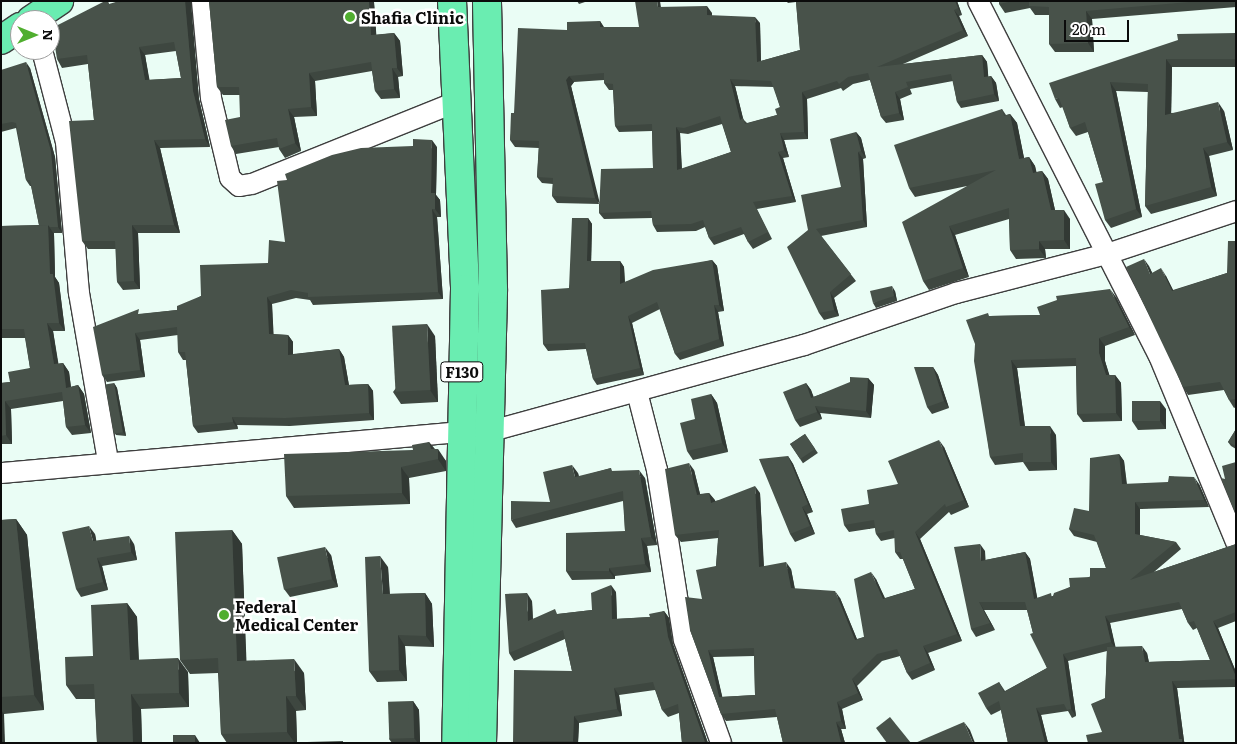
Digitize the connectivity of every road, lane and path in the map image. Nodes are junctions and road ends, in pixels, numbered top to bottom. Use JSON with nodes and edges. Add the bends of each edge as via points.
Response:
{"nodes":[{"id":1,"x":59,"y":1,"type":"edge"},
{"id":2,"x":202,"y":1,"type":"edge"},
{"id":3,"x":452,"y":1,"type":"edge"},
{"id":4,"x":487,"y":1,"type":"edge"},
{"id":5,"x":978,"y":1,"type":"edge"},
{"id":6,"x":46,"y":10,"type":"edge"},
{"id":7,"x":45,"y":60,"type":"edge"},
{"id":8,"x":458,"y":101,"type":"junction"},
{"id":9,"x":1236,"y":211,"type":"edge"},
{"id":10,"x":1108,"y":254,"type":"junction"},
{"id":11,"x":637,"y":392,"type":"junction"},
{"id":12,"x":460,"y":432,"type":"junction"},
{"id":13,"x":488,"y":432,"type":"junction"},
{"id":14,"x":108,"y":461,"type":"junction"},
{"id":15,"x":1,"y":473,"type":"edge"},
{"id":16,"x":1236,"y":542,"type":"edge"},
{"id":17,"x":456,"y":743,"type":"edge"},
{"id":18,"x":482,"y":743,"type":"edge"},
{"id":19,"x":721,"y":743,"type":"edge"}],
"edges":[{"from":1,"to":6,"type":"main road"},
{"from":2,"to":8,"type":"street","via":[[211,98],[230,178],[239,186],[252,184]]},
{"from":3,"to":8,"type":"main road","number":"F130"},
{"from":4,"to":13,"type":"main road","number":"F130","via":[[493,289]]},
{"from":5,"to":10,"type":"street"},
{"from":7,"to":14,"type":"street","via":[[66,142],[79,294]]},
{"from":8,"to":12,"type":"main road","number":"F130","via":[[465,289]]},
{"from":9,"to":10,"type":"street"},
{"from":10,"to":11,"type":"street","via":[[956,293],[804,345]]},
{"from":10,"to":16,"type":"street","via":[[1159,356]]},
{"from":11,"to":13,"type":"street"},
{"from":11,"to":19,"type":"street","via":[[657,470],[684,640]]},
{"from":12,"to":14,"type":"street"},
{"from":12,"to":17,"type":"main road","number":"F130"},
{"from":13,"to":18,"type":"main road","number":"F130"},
{"from":14,"to":15,"type":"street"}]}
